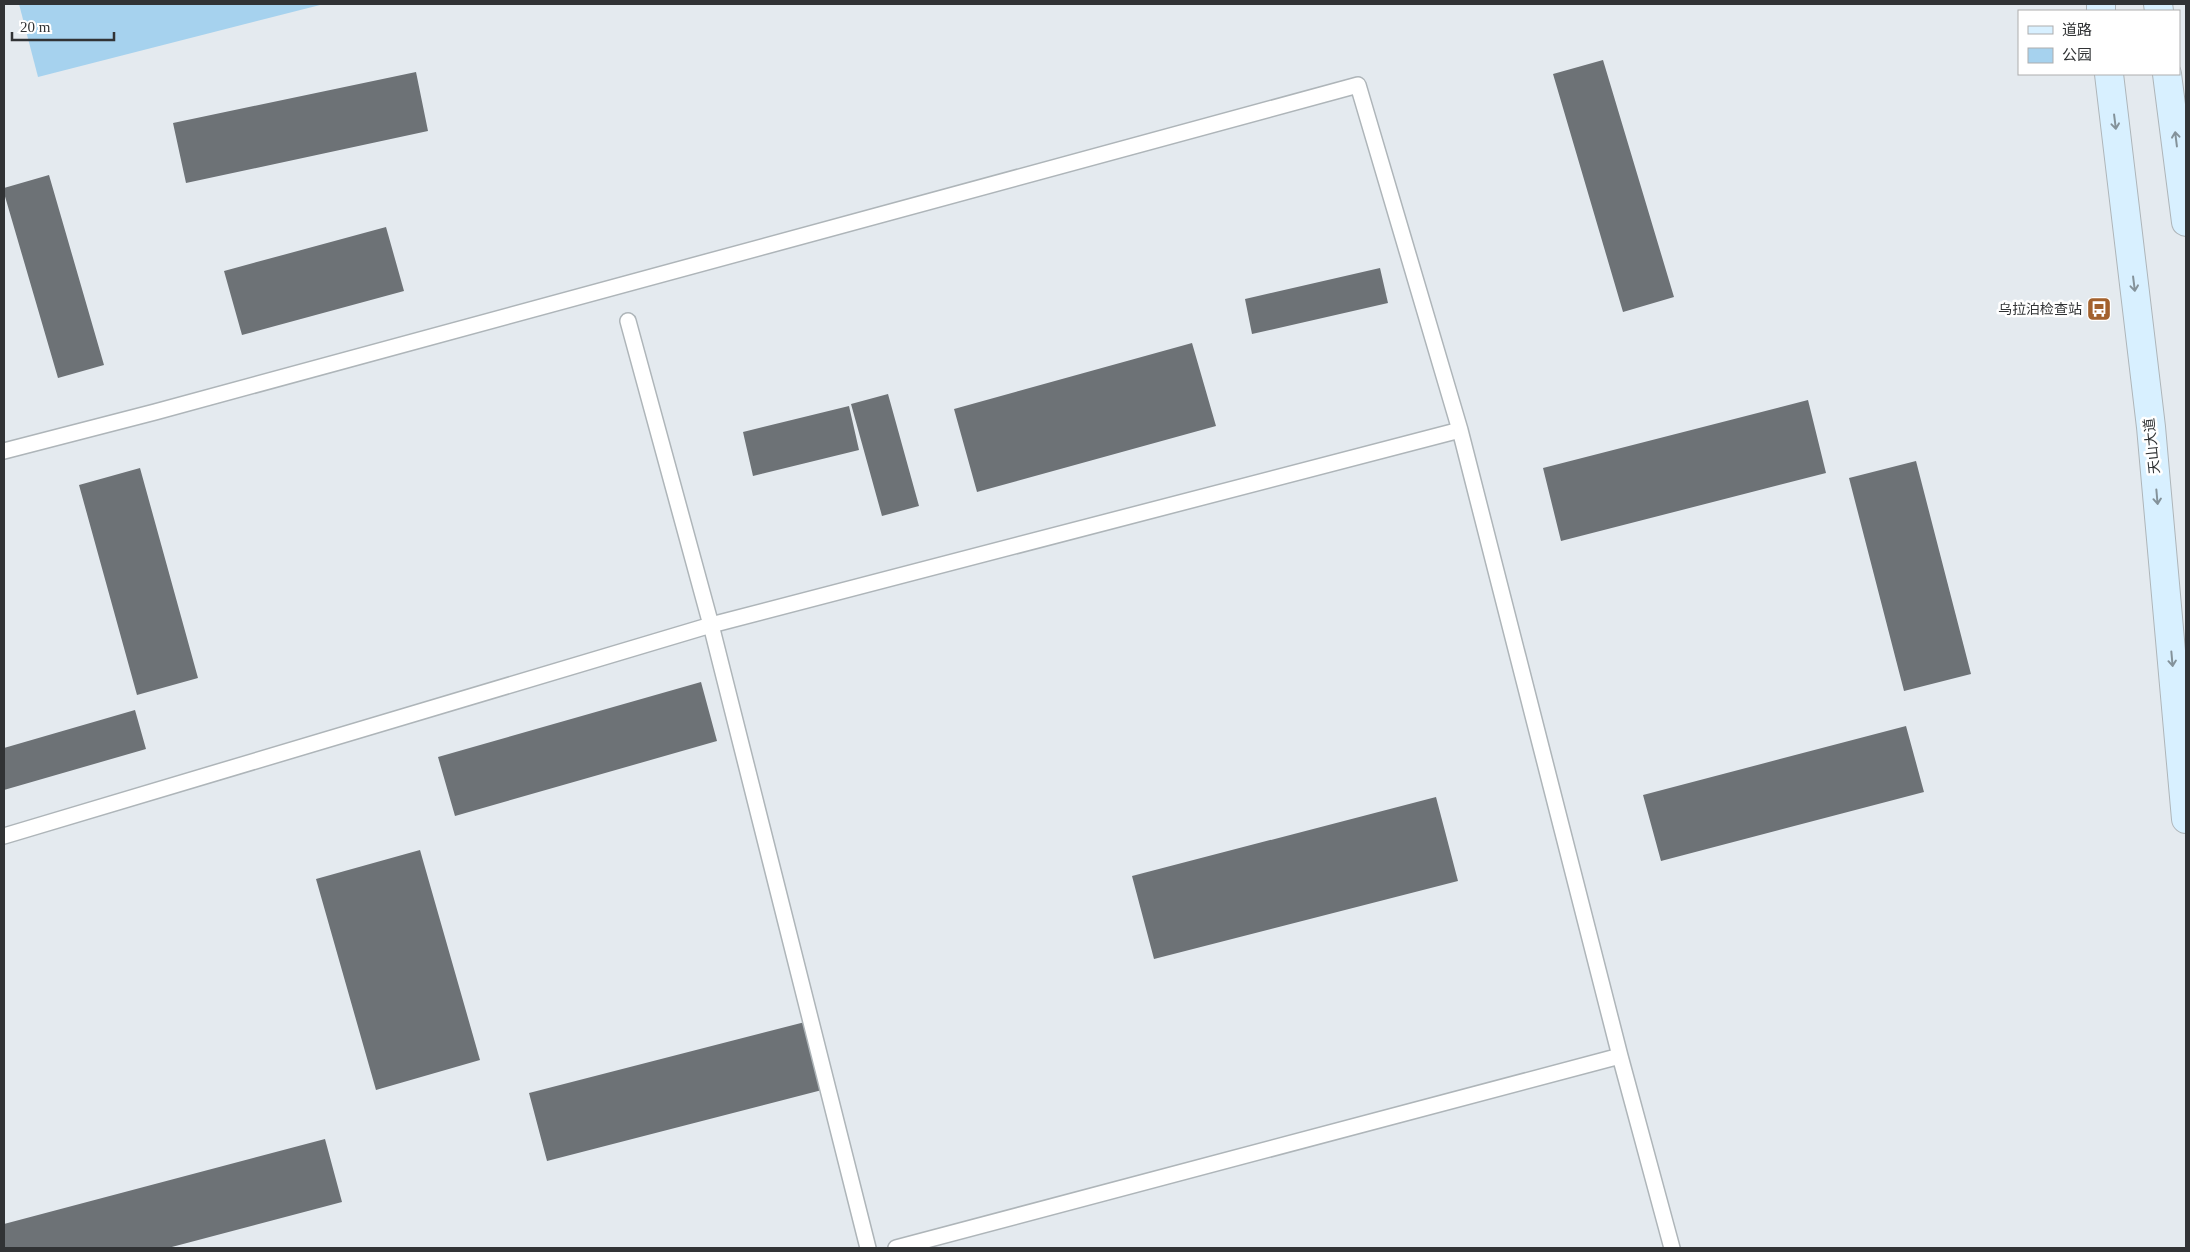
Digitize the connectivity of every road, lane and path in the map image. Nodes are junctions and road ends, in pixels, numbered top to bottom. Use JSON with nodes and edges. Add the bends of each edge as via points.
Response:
{"nodes":[{"id":1,"x":2109,"y":75,"type":"edge"},
{"id":2,"x":2167,"y":75,"type":"edge"},
{"id":3,"x":2186,"y":222,"type":"edge"},
{"id":4,"x":628,"y":321,"type":"dead end"},
{"id":5,"x":1460,"y":430,"type":"junction"},
{"id":6,"x":4,"y":451,"type":"edge"},
{"id":7,"x":711,"y":625,"type":"junction"},
{"id":8,"x":2186,"y":819,"type":"edge"},
{"id":9,"x":4,"y":836,"type":"edge"},
{"id":10,"x":1620,"y":1056,"type":"junction"},
{"id":11,"x":868,"y":1248,"type":"edge"},
{"id":12,"x":896,"y":1248,"type":"edge"},
{"id":13,"x":1672,"y":1248,"type":"edge"}],
"edges":[{"from":1,"to":8,"type":"main road","name":"天山大道","one_way":true,"via":[[2150,427]]},
{"from":3,"to":2,"type":"main road","one_way":true},
{"from":4,"to":7,"type":"lane"},
{"from":5,"to":6,"type":"lane","via":[[1358,85]]},
{"from":5,"to":7,"type":"lane"},
{"from":5,"to":10,"type":"lane"},
{"from":7,"to":9,"type":"lane"},
{"from":7,"to":11,"type":"lane"},
{"from":10,"to":12,"type":"lane"},
{"from":10,"to":13,"type":"lane"}]}
